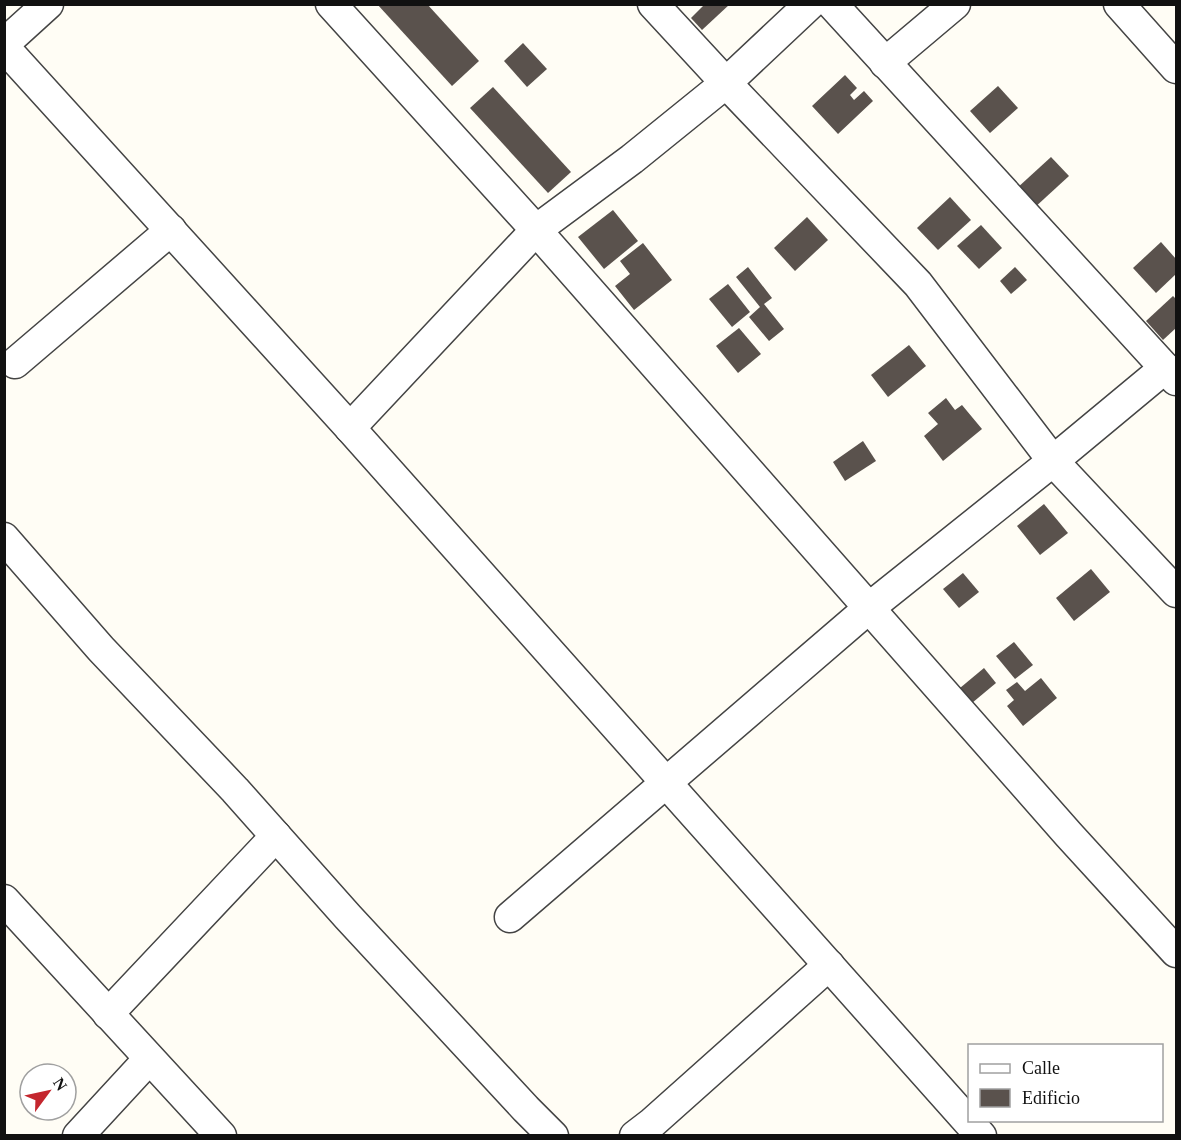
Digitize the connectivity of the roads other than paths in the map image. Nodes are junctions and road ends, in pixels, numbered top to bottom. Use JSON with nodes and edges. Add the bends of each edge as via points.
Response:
{"nodes":[{"id":1,"x":48,"y":4,"type":"edge"},
{"id":2,"x":331,"y":4,"type":"edge"},
{"id":3,"x":653,"y":4,"type":"edge"},
{"id":4,"x":810,"y":4,"type":"edge"},
{"id":5,"x":832,"y":4,"type":"edge"},
{"id":6,"x":956,"y":4,"type":"edge"},
{"id":7,"x":1119,"y":4,"type":"edge"},
{"id":8,"x":4,"y":45,"type":"edge"},
{"id":9,"x":885,"y":63,"type":"junction"},
{"id":10,"x":1176,"y":68,"type":"edge"},
{"id":11,"x":726,"y":83,"type":"junction"},
{"id":12,"x":171,"y":230,"type":"junction"},
{"id":13,"x":536,"y":230,"type":"junction"},
{"id":14,"x":15,"y":363,"type":"dead end"},
{"id":15,"x":1171,"y":374,"type":"edge"},
{"id":16,"x":350,"y":428,"type":"junction"},
{"id":17,"x":1053,"y":461,"type":"junction"},
{"id":18,"x":4,"y":538,"type":"edge"},
{"id":19,"x":1176,"y":592,"type":"edge"},
{"id":20,"x":869,"y":608,"type":"junction"},
{"id":21,"x":666,"y":782,"type":"junction"},
{"id":22,"x":276,"y":836,"type":"junction"},
{"id":23,"x":4,"y":900,"type":"edge"},
{"id":24,"x":510,"y":917,"type":"dead end"},
{"id":25,"x":1176,"y":952,"type":"edge"},
{"id":26,"x":829,"y":965,"type":"junction"},
{"id":27,"x":108,"y":1014,"type":"junction"},
{"id":28,"x":149,"y":1059,"type":"junction"},
{"id":29,"x":968,"y":1121,"type":"edge"},
{"id":30,"x":969,"y":1122,"type":"edge"},
{"id":31,"x":78,"y":1136,"type":"edge"},
{"id":32,"x":221,"y":1136,"type":"edge"},
{"id":33,"x":553,"y":1136,"type":"edge"},
{"id":34,"x":635,"y":1136,"type":"edge"},
{"id":35,"x":981,"y":1136,"type":"edge"}],
"edges":[{"from":1,"to":8,"type":"street"},
{"from":2,"to":13,"type":"street"},
{"from":3,"to":11,"type":"street"},
{"from":4,"to":11,"type":"street"},
{"from":5,"to":9,"type":"street"},
{"from":6,"to":9,"type":"street"},
{"from":7,"to":10,"type":"street"},
{"from":8,"to":12,"type":"street"},
{"from":9,"to":15,"type":"street"},
{"from":11,"to":13,"type":"street"},
{"from":11,"to":17,"type":"street","via":[[918,284]]},
{"from":12,"to":14,"type":"street"},
{"from":12,"to":16,"type":"street"},
{"from":13,"to":16,"type":"street"},
{"from":13,"to":20,"type":"street"},
{"from":15,"to":17,"type":"street"},
{"from":16,"to":21,"type":"street"},
{"from":17,"to":19,"type":"street"},
{"from":17,"to":20,"type":"street"},
{"from":18,"to":22,"type":"street","via":[[101,649]]},
{"from":20,"to":21,"type":"street"},
{"from":20,"to":25,"type":"street"},
{"from":21,"to":24,"type":"street"},
{"from":21,"to":26,"type":"street"},
{"from":22,"to":27,"type":"street"},
{"from":22,"to":33,"type":"street"},
{"from":23,"to":27,"type":"street"},
{"from":26,"to":29,"type":"street"},
{"from":26,"to":34,"type":"street"},
{"from":27,"to":28,"type":"street"},
{"from":28,"to":31,"type":"street"},
{"from":28,"to":32,"type":"street"},
{"from":30,"to":35,"type":"street"}]}
